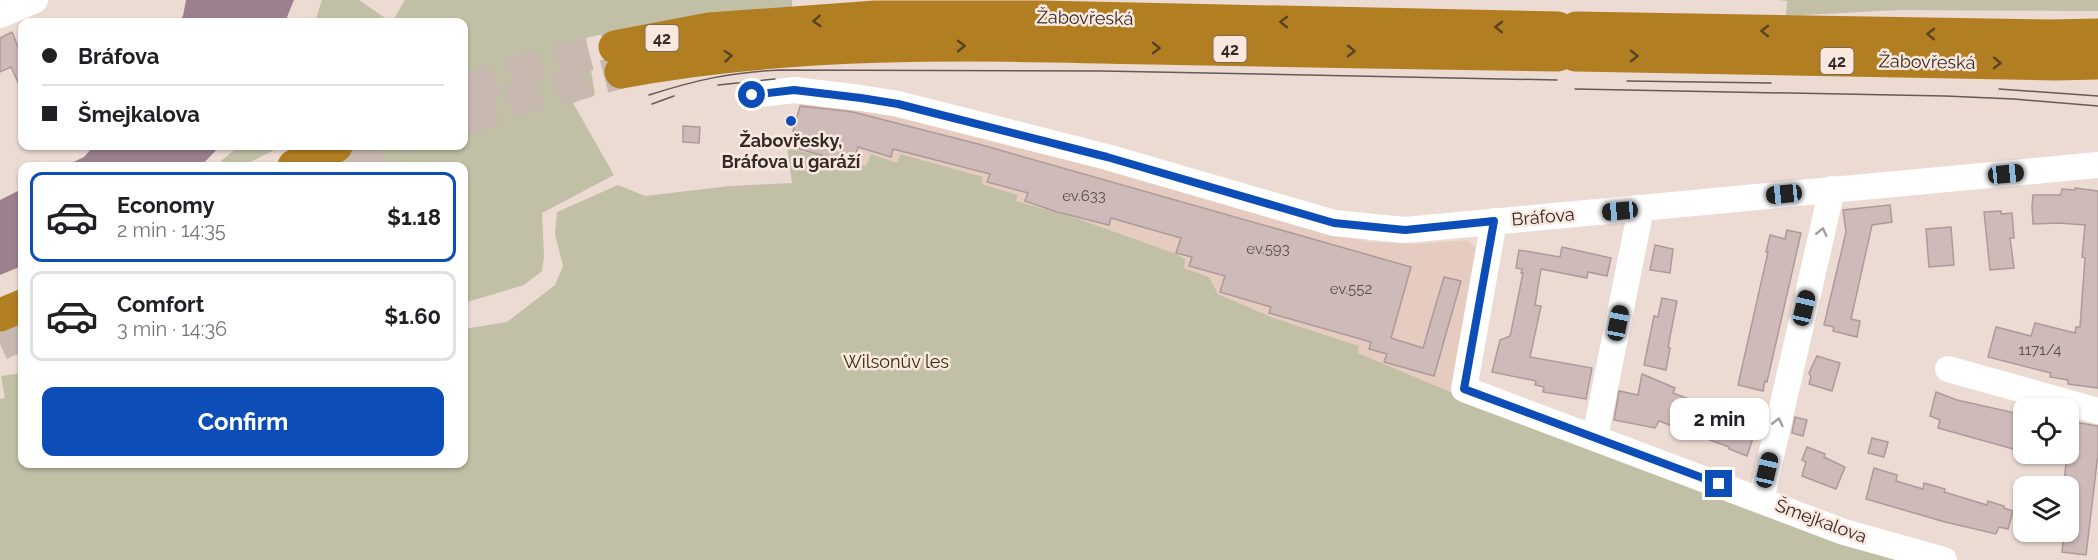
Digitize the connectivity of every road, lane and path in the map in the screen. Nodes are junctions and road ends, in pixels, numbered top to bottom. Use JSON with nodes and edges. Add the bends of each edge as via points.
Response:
{"nodes":[{"id":1,"x":35,"y":0,"type":"edge"},
{"id":2,"x":0,"y":15,"type":"edge"},
{"id":3,"x":2098,"y":35,"type":"edge"},
{"id":4,"x":1567,"y":42,"type":"junction"},
{"id":5,"x":618,"y":59,"type":"tunnel mouth"},
{"id":6,"x":2098,"y":63,"type":"edge"},
{"id":7,"x":752,"y":95,"type":"dead end"},
{"id":8,"x":328,"y":150,"type":"edge"},
{"id":9,"x":302,"y":162,"type":"edge"},
{"id":10,"x":2098,"y":165,"type":"edge"},
{"id":11,"x":1832,"y":189,"type":"junction"},
{"id":12,"x":1641,"y":209,"type":"junction"},
{"id":13,"x":1494,"y":221,"type":"junction"},
{"id":14,"x":18,"y":308,"type":"edge"},
{"id":15,"x":0,"y":315,"type":"edge"},
{"id":16,"x":1948,"y":369,"type":"dead end"},
{"id":17,"x":2098,"y":411,"type":"edge"},
{"id":18,"x":1595,"y":437,"type":"junction"},
{"id":19,"x":1761,"y":500,"type":"junction"},
{"id":20,"x":1944,"y":560,"type":"edge"}],
"edges":[{"from":1,"to":2,"type":"street"},
{"from":3,"to":4,"type":"highway","name":"Žabovřeská","number":"42","one_way":true},
{"from":4,"to":5,"type":"highway","name":"Žabovřeská","number":"42","via":[[903,46]]},
{"from":4,"to":6,"type":"highway","name":"Žabovřeská","number":"42","one_way":true,"via":[[2022,64]]},
{"from":7,"to":13,"type":"street","name":"Bráfova","via":[[794,90],[898,104],[1107,157],[1334,223],[1405,230]]},
{"from":8,"to":9,"type":"highway"},
{"from":10,"to":11,"type":"street","name":"Bráfova"},
{"from":11,"to":12,"type":"street","name":"Bráfova"},
{"from":19,"to":11,"type":"street","one_way":true},
{"from":12,"to":13,"type":"street","name":"Bráfova"},
{"from":12,"to":18,"type":"street"},
{"from":13,"to":18,"type":"street","name":"Šmejkalova","via":[[1464,389]]},
{"from":14,"to":15,"type":"highway"},
{"from":16,"to":17,"type":"street"},
{"from":18,"to":19,"type":"street","name":"Šmejkalova"},
{"from":19,"to":20,"type":"street","name":"Šmejkalova","via":[[1844,532]]}]}
